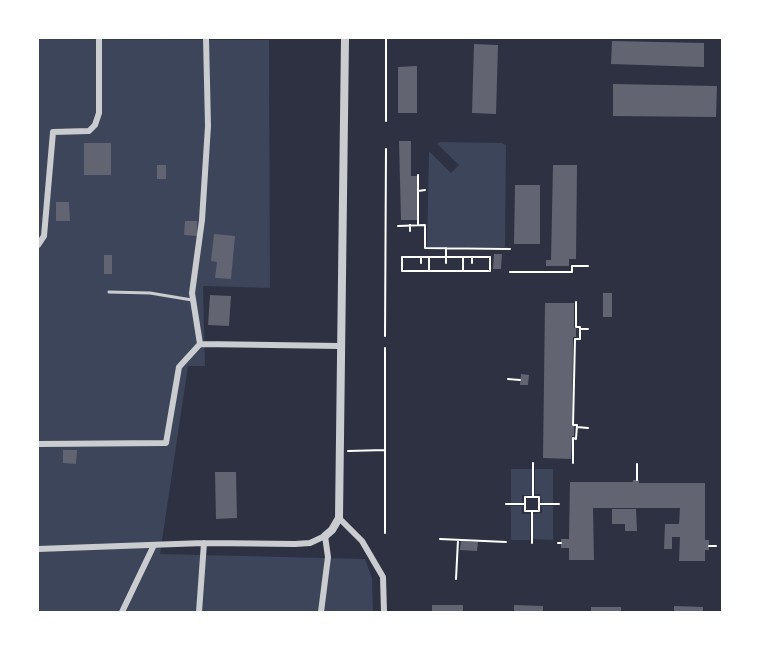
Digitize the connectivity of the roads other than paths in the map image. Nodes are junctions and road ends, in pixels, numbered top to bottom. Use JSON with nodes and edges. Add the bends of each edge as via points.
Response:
{"nodes":[{"id":1,"x":99,"y":38,"type":"edge"},
{"id":2,"x":206,"y":38,"type":"edge"},
{"id":3,"x":345,"y":38,"type":"edge"},
{"id":4,"x":38,"y":245,"type":"edge"},
{"id":5,"x":109,"y":292,"type":"dead end"},
{"id":6,"x":193,"y":301,"type":"junction"},
{"id":7,"x":200,"y":344,"type":"junction"},
{"id":8,"x":340,"y":346,"type":"junction"},
{"id":9,"x":38,"y":444,"type":"edge"},
{"id":10,"x":339,"y":518,"type":"junction"},
{"id":11,"x":325,"y":536,"type":"junction"},
{"id":12,"x":204,"y":543,"type":"junction"},
{"id":13,"x":154,"y":545,"type":"junction"},
{"id":14,"x":38,"y":549,"type":"edge"},
{"id":15,"x":122,"y":612,"type":"edge"},
{"id":16,"x":199,"y":612,"type":"edge"},
{"id":17,"x":321,"y":612,"type":"edge"},
{"id":18,"x":384,"y":612,"type":"edge"}],
"edges":[{"from":1,"to":4,"type":"street","via":[[99,113],[89,131],[52,132],[44,236]]},
{"from":2,"to":6,"type":"street","via":[[208,126]]},
{"from":3,"to":8,"type":"street"},
{"from":5,"to":6,"type":"lane","via":[[150,293]]},
{"from":6,"to":7,"type":"street"},
{"from":7,"to":8,"type":"street"},
{"from":7,"to":9,"type":"street","via":[[179,368],[166,443]]},
{"from":8,"to":10,"type":"street"},
{"from":10,"to":11,"type":"street"},
{"from":10,"to":18,"type":"street","via":[[362,541],[383,577]]},
{"from":11,"to":12,"type":"street","via":[[295,544]]},
{"from":11,"to":17,"type":"street","via":[[328,557]]},
{"from":12,"to":13,"type":"street"},
{"from":12,"to":16,"type":"street"},
{"from":13,"to":14,"type":"street"},
{"from":13,"to":15,"type":"street"}]}
